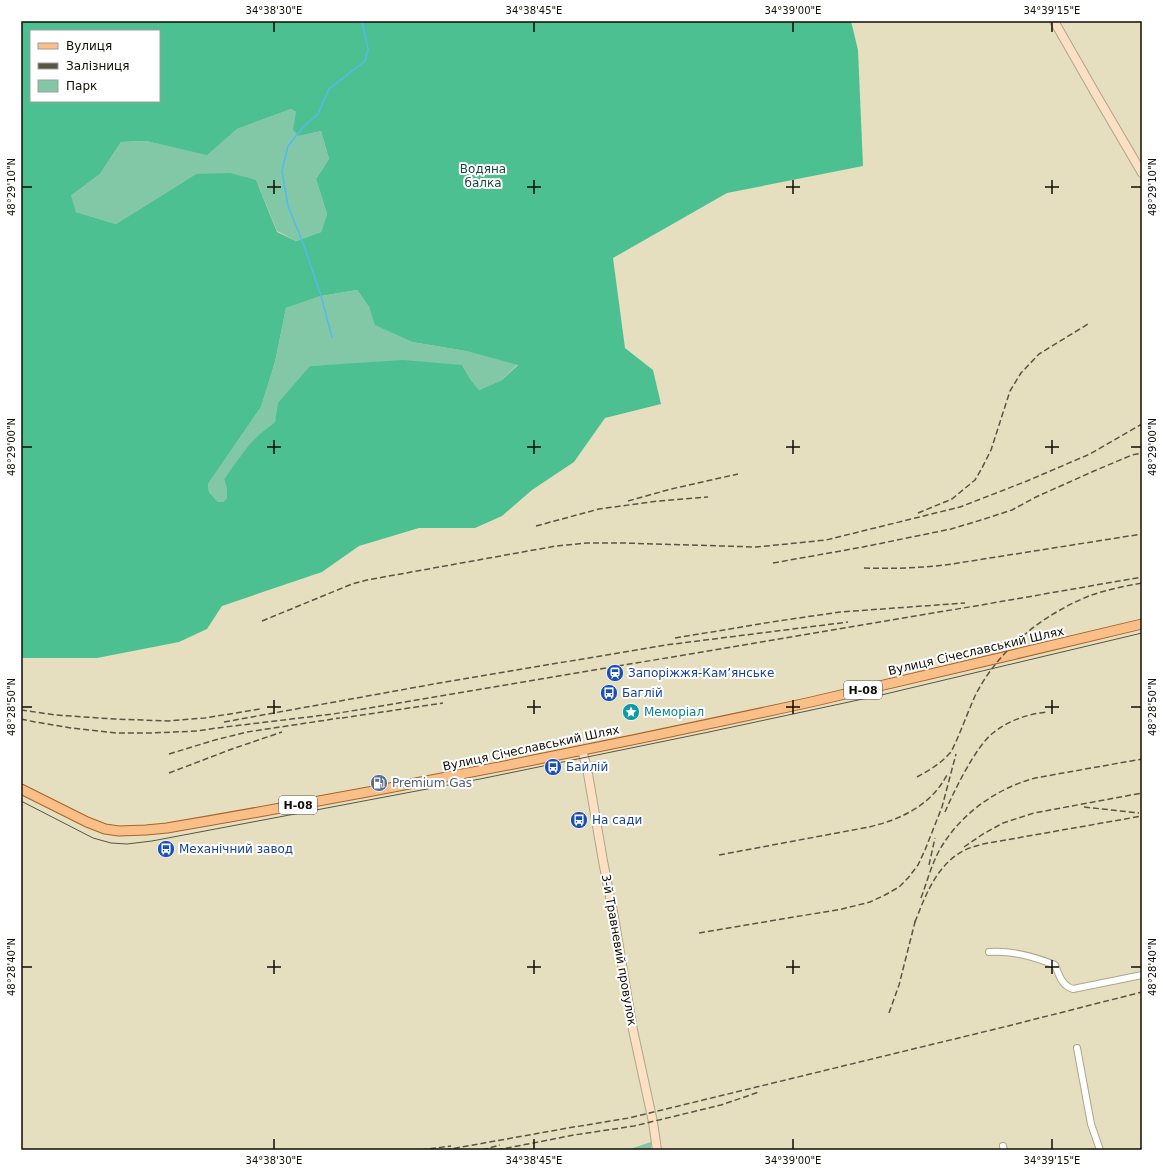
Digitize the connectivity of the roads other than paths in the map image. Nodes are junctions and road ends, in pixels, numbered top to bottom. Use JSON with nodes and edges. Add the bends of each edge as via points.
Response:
{"nodes":[{"id":1,"x":1054,"y":21,"type":"edge"},
{"id":2,"x":1142,"y":173,"type":"edge"},
{"id":3,"x":1142,"y":624,"type":"edge"},
{"id":4,"x":582,"y":750,"type":"junction"},
{"id":5,"x":21,"y":788,"type":"edge"},
{"id":6,"x":989,"y":952,"type":"dead end"},
{"id":7,"x":1142,"y":975,"type":"edge"},
{"id":8,"x":1077,"y":1048,"type":"dead end"},
{"id":9,"x":657,"y":1150,"type":"edge"},
{"id":10,"x":1100,"y":1150,"type":"edge"}],
"edges":[{"from":1,"to":2,"type":"main road"},
{"from":3,"to":4,"type":"main road","name":"Вулиця Січеславський Шлях","number":"Н-08","via":[[809,702]]},
{"from":4,"to":5,"type":"main road","name":"Вулиця Січеславський Шлях","number":"Н-08","via":[[258,813],[119,832],[87,822]]},
{"from":4,"to":9,"type":"main road","name":"3-й Травневий провулок"},
{"from":6,"to":7,"type":"street","via":[[996,951],[1043,960],[1055,966],[1064,984],[1073,989]]},
{"from":8,"to":10,"type":"street","via":[[1091,1124]]}]}
